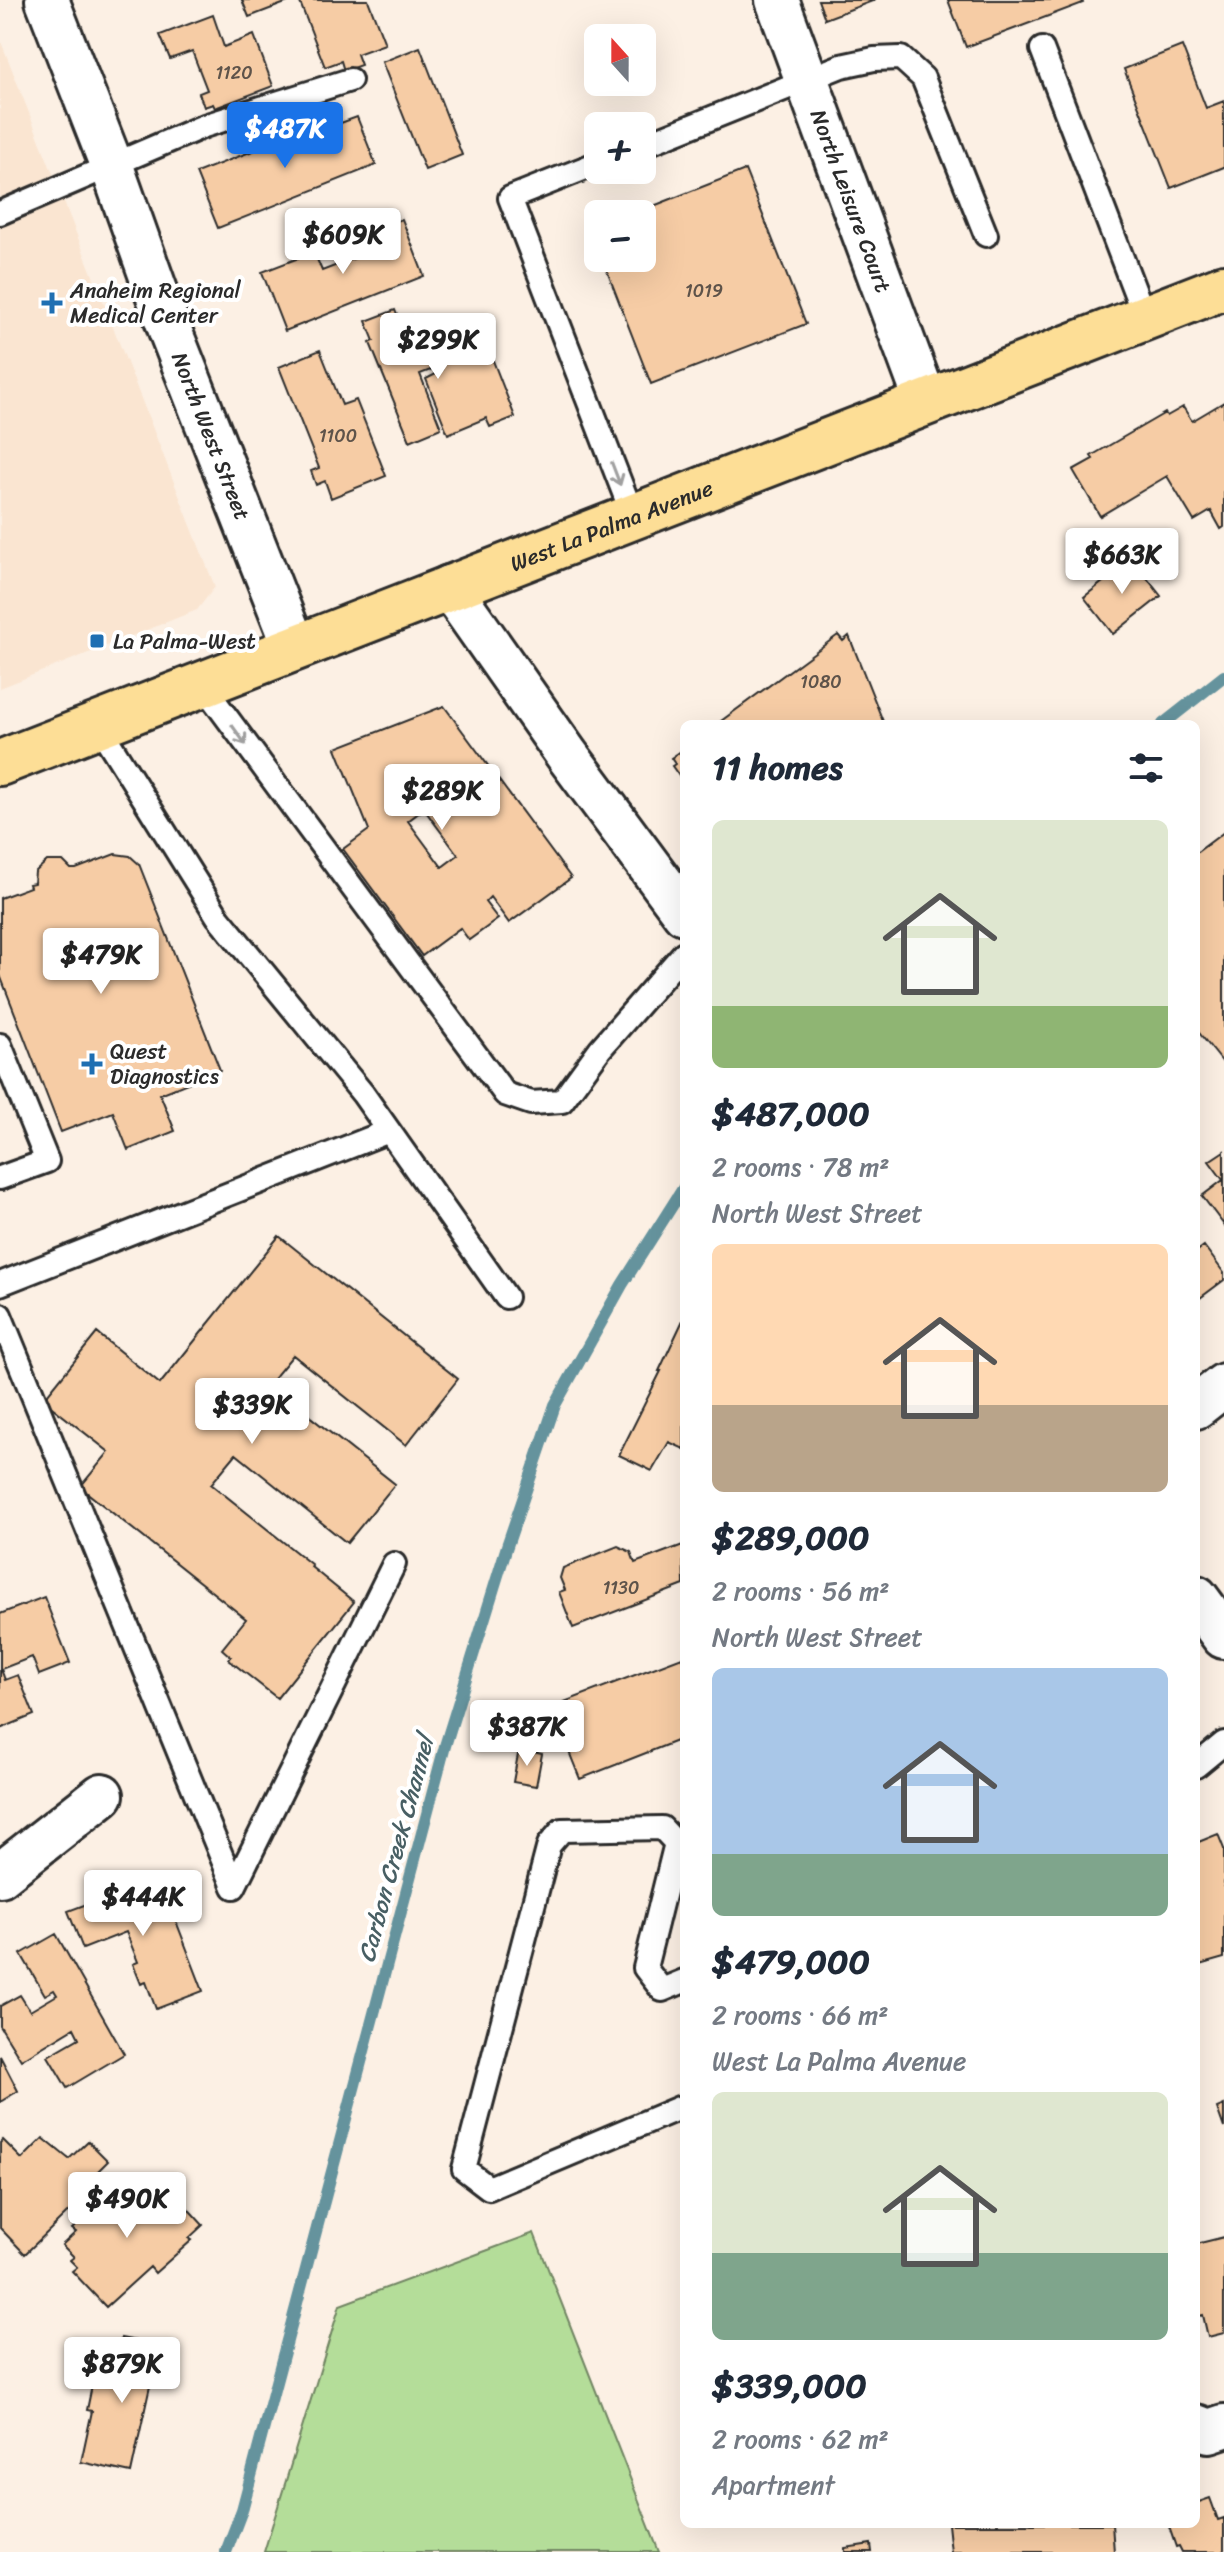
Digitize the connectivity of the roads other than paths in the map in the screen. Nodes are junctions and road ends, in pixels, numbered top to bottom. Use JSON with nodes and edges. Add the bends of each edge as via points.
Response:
{"nodes":[{"id":1,"x":47,"y":0,"type":"edge"},
{"id":2,"x":777,"y":0,"type":"edge"},
{"id":3,"x":1042,"y":49,"type":"dead end"},
{"id":4,"x":350,"y":80,"type":"dead end"},
{"id":5,"x":806,"y":80,"type":"junction"},
{"id":6,"x":656,"y":140,"type":"edge"},
{"id":7,"x":111,"y":164,"type":"junction"},
{"id":8,"x":584,"y":169,"type":"edge"},
{"id":9,"x":0,"y":213,"type":"edge"},
{"id":10,"x":986,"y":235,"type":"dead end"},
{"id":11,"x":1224,"y":287,"type":"edge"},
{"id":12,"x":1145,"y":318,"type":"junction"},
{"id":13,"x":926,"y":402,"type":"junction"},
{"id":14,"x":633,"y":516,"type":"junction"},
{"id":15,"x":449,"y":587,"type":"junction"},
{"id":16,"x":295,"y":648,"type":"junction"},
{"id":17,"x":202,"y":684,"type":"junction"},
{"id":18,"x":98,"y":725,"type":"junction"},
{"id":19,"x":0,"y":763,"type":"edge"},
{"id":20,"x":680,"y":908,"type":"edge"},
{"id":21,"x":680,"y":958,"type":"edge"},
{"id":22,"x":0,"y":1045,"type":"edge"},
{"id":23,"x":389,"y":1131,"type":"junction"},
{"id":24,"x":0,"y":1178,"type":"edge"},
{"id":25,"x":0,"y":1284,"type":"edge"},
{"id":26,"x":506,"y":1297,"type":"dead end"},
{"id":27,"x":0,"y":1315,"type":"edge"},
{"id":28,"x":1224,"y":1385,"type":"edge"},
{"id":29,"x":1200,"y":1404,"type":"edge"},
{"id":30,"x":394,"y":1564,"type":"dead end"},
{"id":31,"x":1200,"y":1603,"type":"edge"},
{"id":32,"x":1224,"y":1636,"type":"edge"},
{"id":33,"x":1224,"y":1743,"type":"edge"},
{"id":34,"x":1200,"y":1763,"type":"edge"},
{"id":35,"x":102,"y":1795,"type":"dead end"},
{"id":36,"x":0,"y":1875,"type":"edge"},
{"id":37,"x":680,"y":1983,"type":"edge"},
{"id":38,"x":680,"y":2108,"type":"edge"},
{"id":39,"x":1224,"y":2426,"type":"edge"},
{"id":40,"x":1200,"y":2428,"type":"edge"}],
"edges":[{"from":1,"to":7,"type":"street","name":"North West Street"},
{"from":2,"to":5,"type":"street","name":"North Leisure Court"},
{"from":3,"to":12,"type":"lane"},
{"from":4,"to":7,"type":"lane","via":[[204,126]]},
{"from":5,"to":6,"type":"lane"},
{"from":5,"to":10,"type":"lane","via":[[841,66],[901,58],[923,78]]},
{"from":5,"to":13,"type":"street","name":"North Leisure Court"},
{"from":7,"to":9,"type":"lane"},
{"from":7,"to":16,"type":"street","name":"North West Street"},
{"from":8,"to":14,"type":"lane","one_way":true,"via":[[510,198]]},
{"from":11,"to":12,"type":"main road","name":"West La Palma Avenue"},
{"from":12,"to":13,"type":"main road","name":"West La Palma Avenue"},
{"from":13,"to":14,"type":"main road","name":"West La Palma Avenue"},
{"from":14,"to":15,"type":"main road","name":"West La Palma Avenue"},
{"from":15,"to":16,"type":"main road","name":"West La Palma Avenue"},
{"from":15,"to":20,"type":"street"},
{"from":16,"to":17,"type":"main road","name":"West La Palma Avenue"},
{"from":17,"to":18,"type":"main road","name":"West La Palma Avenue"},
{"from":17,"to":21,"type":"lane","one_way":true,"via":[[505,1094],[531,1103],[562,1101]]},
{"from":18,"to":19,"type":"main road","name":"West La Palma Avenue"},
{"from":18,"to":23,"type":"lane","via":[[218,917]]},
{"from":22,"to":24,"type":"lane","via":[[47,1161]]},
{"from":23,"to":25,"type":"lane"},
{"from":23,"to":26,"type":"lane"},
{"from":27,"to":30,"type":"lane","via":[[234,1887]]},
{"from":28,"to":29,"type":"street"},
{"from":31,"to":32,"type":"street"},
{"from":33,"to":34,"type":"lane"},
{"from":35,"to":36,"type":"street"},
{"from":37,"to":38,"type":"lane","via":[[662,1990],[645,1968],[676,1843],[662,1828],[562,1830],[549,1845],[464,2169],[489,2188]]},
{"from":39,"to":40,"type":"street","via":[[1209,2431]]}]}
